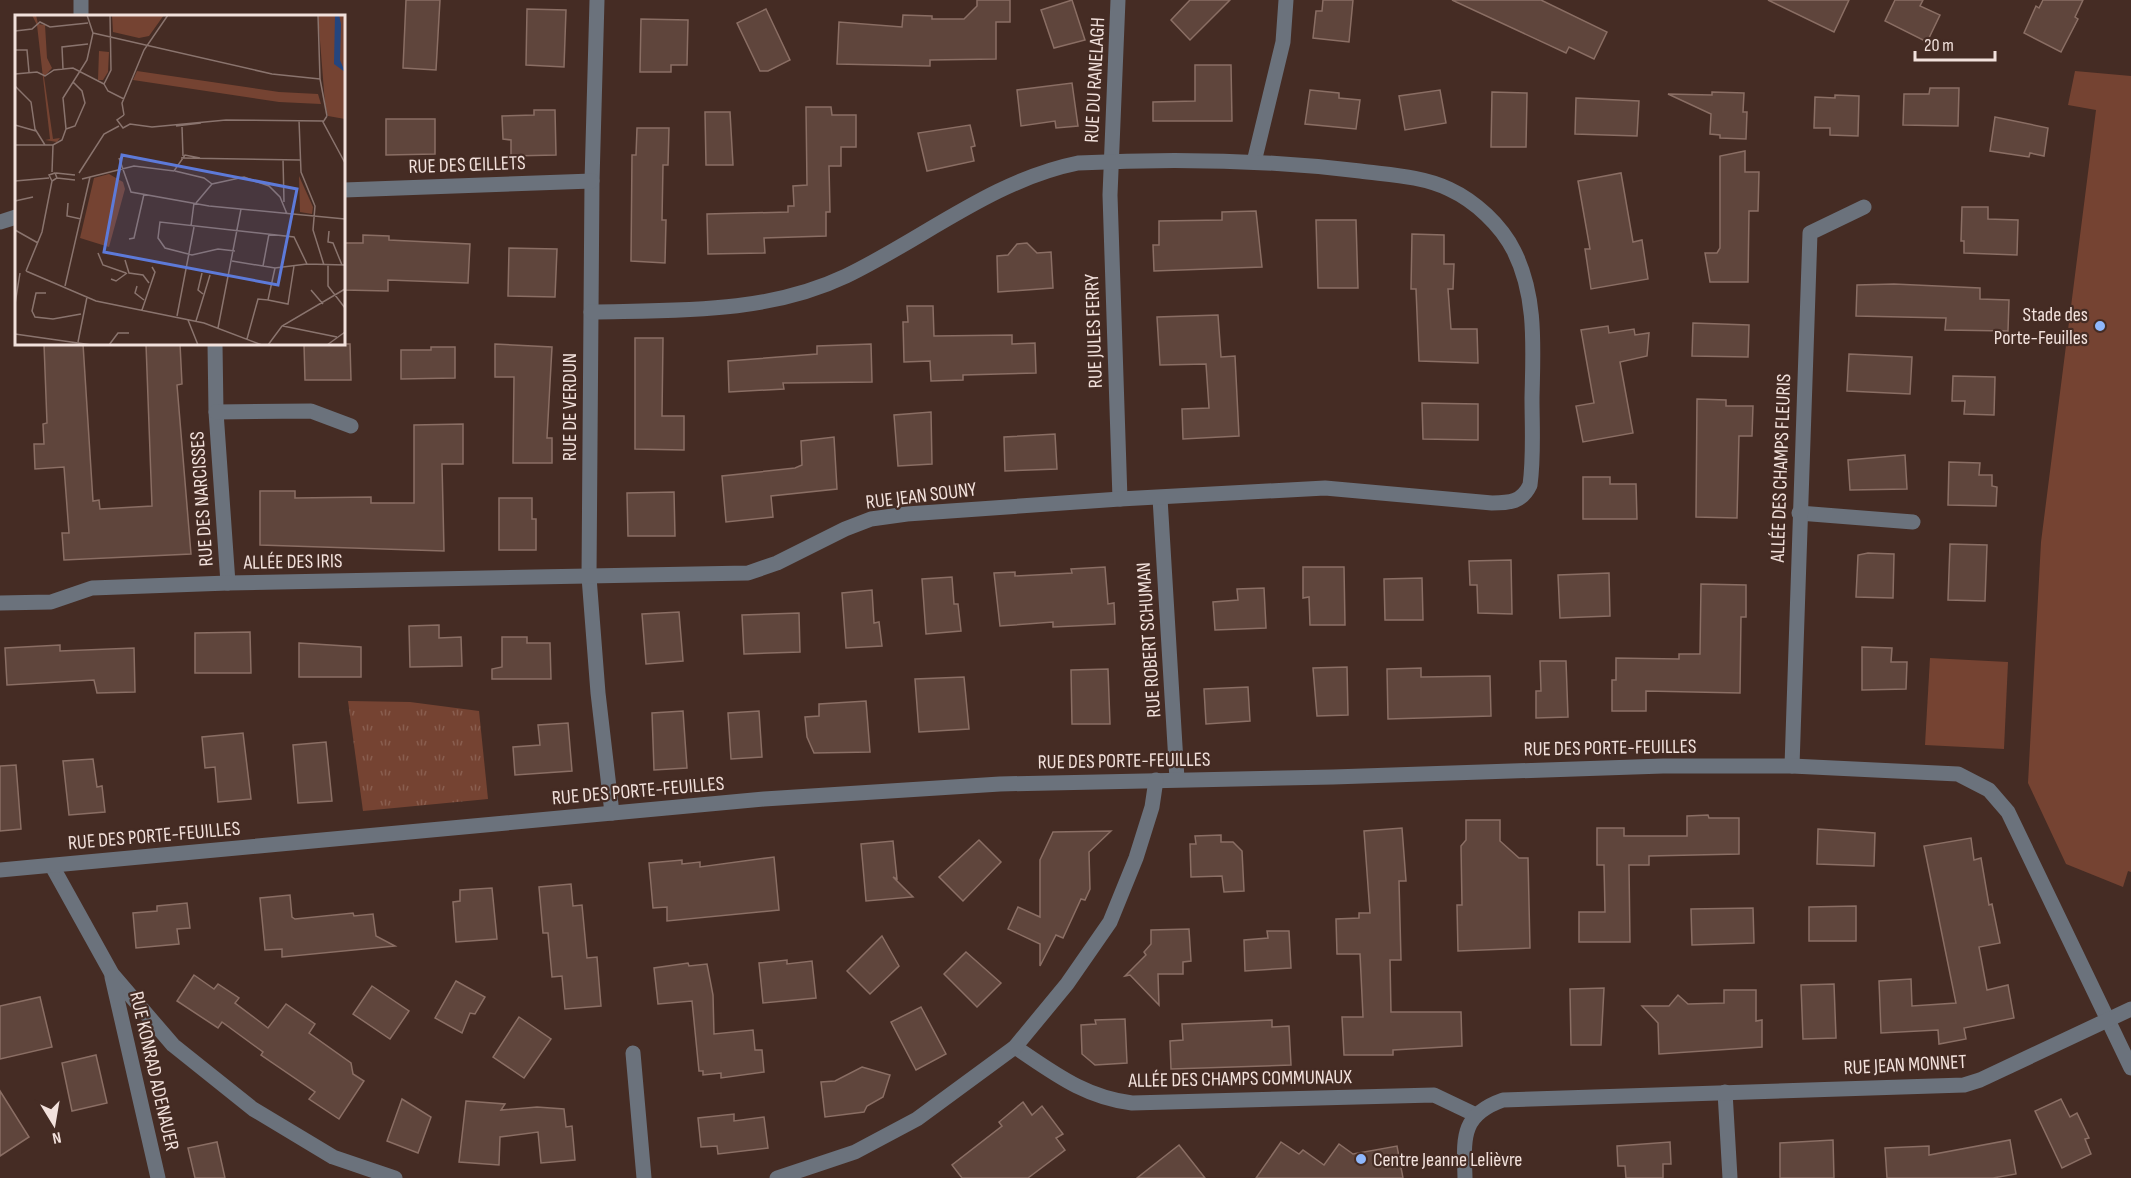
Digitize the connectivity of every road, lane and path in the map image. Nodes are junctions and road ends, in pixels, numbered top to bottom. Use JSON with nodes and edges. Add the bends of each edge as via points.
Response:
{"nodes":[{"id":1,"x":597,"y":0,"type":"edge"},
{"id":2,"x":1118,"y":0,"type":"edge"},
{"id":3,"x":1286,"y":0,"type":"edge"},
{"id":4,"x":1110,"y":161,"type":"junction"},
{"id":5,"x":1254,"y":162,"type":"junction"},
{"id":6,"x":592,"y":181,"type":"junction"},
{"id":7,"x":345,"y":190,"type":"edge"},
{"id":8,"x":1864,"y":207,"type":"dead end"},
{"id":9,"x":15,"y":217,"type":"edge"},
{"id":10,"x":0,"y":222,"type":"edge"},
{"id":11,"x":591,"y":312,"type":"junction"},
{"id":12,"x":215,"y":345,"type":"edge"},
{"id":13,"x":216,"y":412,"type":"junction"},
{"id":14,"x":351,"y":426,"type":"dead end"},
{"id":15,"x":1160,"y":498,"type":"junction"},
{"id":16,"x":1120,"y":499,"type":"junction"},
{"id":17,"x":1799,"y":513,"type":"junction"},
{"id":18,"x":1913,"y":522,"type":"dead end"},
{"id":19,"x":589,"y":577,"type":"junction"},
{"id":20,"x":228,"y":583,"type":"junction"},
{"id":21,"x":0,"y":603,"type":"edge"},
{"id":22,"x":1792,"y":766,"type":"junction"},
{"id":23,"x":1178,"y":779,"type":"junction"},
{"id":24,"x":1156,"y":780,"type":"junction"},
{"id":25,"x":612,"y":813,"type":"junction"},
{"id":26,"x":52,"y":866,"type":"junction"},
{"id":27,"x":0,"y":870,"type":"edge"},
{"id":28,"x":112,"y":974,"type":"junction"},
{"id":29,"x":2131,"y":1009,"type":"edge"},
{"id":30,"x":2109,"y":1019,"type":"junction"},
{"id":31,"x":1015,"y":1047,"type":"junction"},
{"id":32,"x":633,"y":1053,"type":"dead end"},
{"id":33,"x":2131,"y":1068,"type":"edge"},
{"id":34,"x":1725,"y":1092,"type":"junction"},
{"id":35,"x":1476,"y":1115,"type":"junction"},
{"id":36,"x":158,"y":1178,"type":"edge"},
{"id":37,"x":395,"y":1178,"type":"edge"},
{"id":38,"x":644,"y":1178,"type":"edge"},
{"id":39,"x":777,"y":1178,"type":"edge"},
{"id":40,"x":1465,"y":1178,"type":"edge"},
{"id":41,"x":1730,"y":1178,"type":"edge"}],
"edges":[{"from":1,"to":6,"type":"street","name":"RUE DE VERDUN"},
{"from":2,"to":4,"type":"street","name":"RUE DU RANELAGH"},
{"from":3,"to":5,"type":"street","via":[[1283,42]]},
{"from":4,"to":5,"type":"street","name":"RUE JEAN SOUNY"},
{"from":4,"to":11,"type":"street","name":"RUE JEAN SOUNY","via":[[1057,167],[990,195],[845,276],[786,299],[714,309]]},
{"from":4,"to":16,"type":"street","name":"RUE JULES FERRY"},
{"from":5,"to":15,"type":"street","name":"RUE JEAN SOUNY","via":[[1286,162],[1416,178],[1448,188],[1491,220],[1513,249],[1526,279],[1531,307],[1530,485],[1525,496],[1511,503],[1325,488]]},
{"from":6,"to":7,"type":"street","name":"RUE DES ŒILLETS"},
{"from":6,"to":11,"type":"street","name":"RUE DE VERDUN"},
{"from":8,"to":17,"type":"street","name":"ALLÉE DES CHAMPS FLEURIS","via":[[1810,233]]},
{"from":9,"to":10,"type":"street"},
{"from":11,"to":19,"type":"street","name":"RUE DE VERDUN"},
{"from":12,"to":13,"type":"street","name":"RUE DES NARCISSES"},
{"from":13,"to":14,"type":"street","name":"RUE DES NARCISSES","via":[[311,411]]},
{"from":13,"to":20,"type":"street","name":"RUE DES NARCISSES"},
{"from":15,"to":16,"type":"street","name":"RUE JEAN SOUNY"},
{"from":15,"to":23,"type":"street","name":"RUE ROBERT SCHUMAN"},
{"from":16,"to":19,"type":"street","name":"RUE JEAN SOUNY","via":[[871,519],[748,573]]},
{"from":17,"to":18,"type":"street"},
{"from":17,"to":22,"type":"street","name":"ALLÉE DES CHAMPS FLEURIS"},
{"from":19,"to":20,"type":"street","name":"ALLÉE DES IRIS"},
{"from":19,"to":25,"type":"street","name":"RUE DE VERDUN"},
{"from":20,"to":21,"type":"street","name":"ALLÉE DES IRIS","via":[[92,588],[51,602]]},
{"from":22,"to":23,"type":"street","name":"RUE DES PORTE-FEUILLES"},
{"from":22,"to":30,"type":"street","name":"RUE DES PORTE-FEUILLES","via":[[1946,771],[1969,777],[1989,790],[2008,812]]},
{"from":23,"to":24,"type":"street","name":"RUE DES PORTE-FEUILLES"},
{"from":24,"to":25,"type":"street","name":"RUE DES PORTE-FEUILLES","via":[[1000,783]]},
{"from":24,"to":31,"type":"street","via":[[1136,858],[1110,922],[1067,984]]},
{"from":25,"to":26,"type":"street","name":"RUE DES PORTE-FEUILLES"},
{"from":26,"to":27,"type":"street","name":"RUE DES PORTE-FEUILLES"},
{"from":26,"to":28,"type":"street"},
{"from":28,"to":36,"type":"street","name":"RUE KONRAD ADENAUER"},
{"from":28,"to":37,"type":"street","via":[[173,1045],[253,1109],[333,1157]]},
{"from":29,"to":30,"type":"street","name":"RUE JEAN MONNET"},
{"from":30,"to":33,"type":"street"},
{"from":30,"to":34,"type":"street","name":"RUE JEAN MONNET","via":[[1964,1085]]},
{"from":31,"to":35,"type":"street","name":"ALLÉE DES CHAMPS COMMUNAUX","via":[[1079,1089],[1116,1101],[1434,1095]]},
{"from":31,"to":39,"type":"street","via":[[917,1119],[855,1152]]},
{"from":32,"to":38,"type":"street"},
{"from":34,"to":35,"type":"street","name":"RUE JEAN MONNET","via":[[1503,1100]]},
{"from":34,"to":41,"type":"street"},
{"from":35,"to":40,"type":"street","via":[[1464,1138]]}]}
